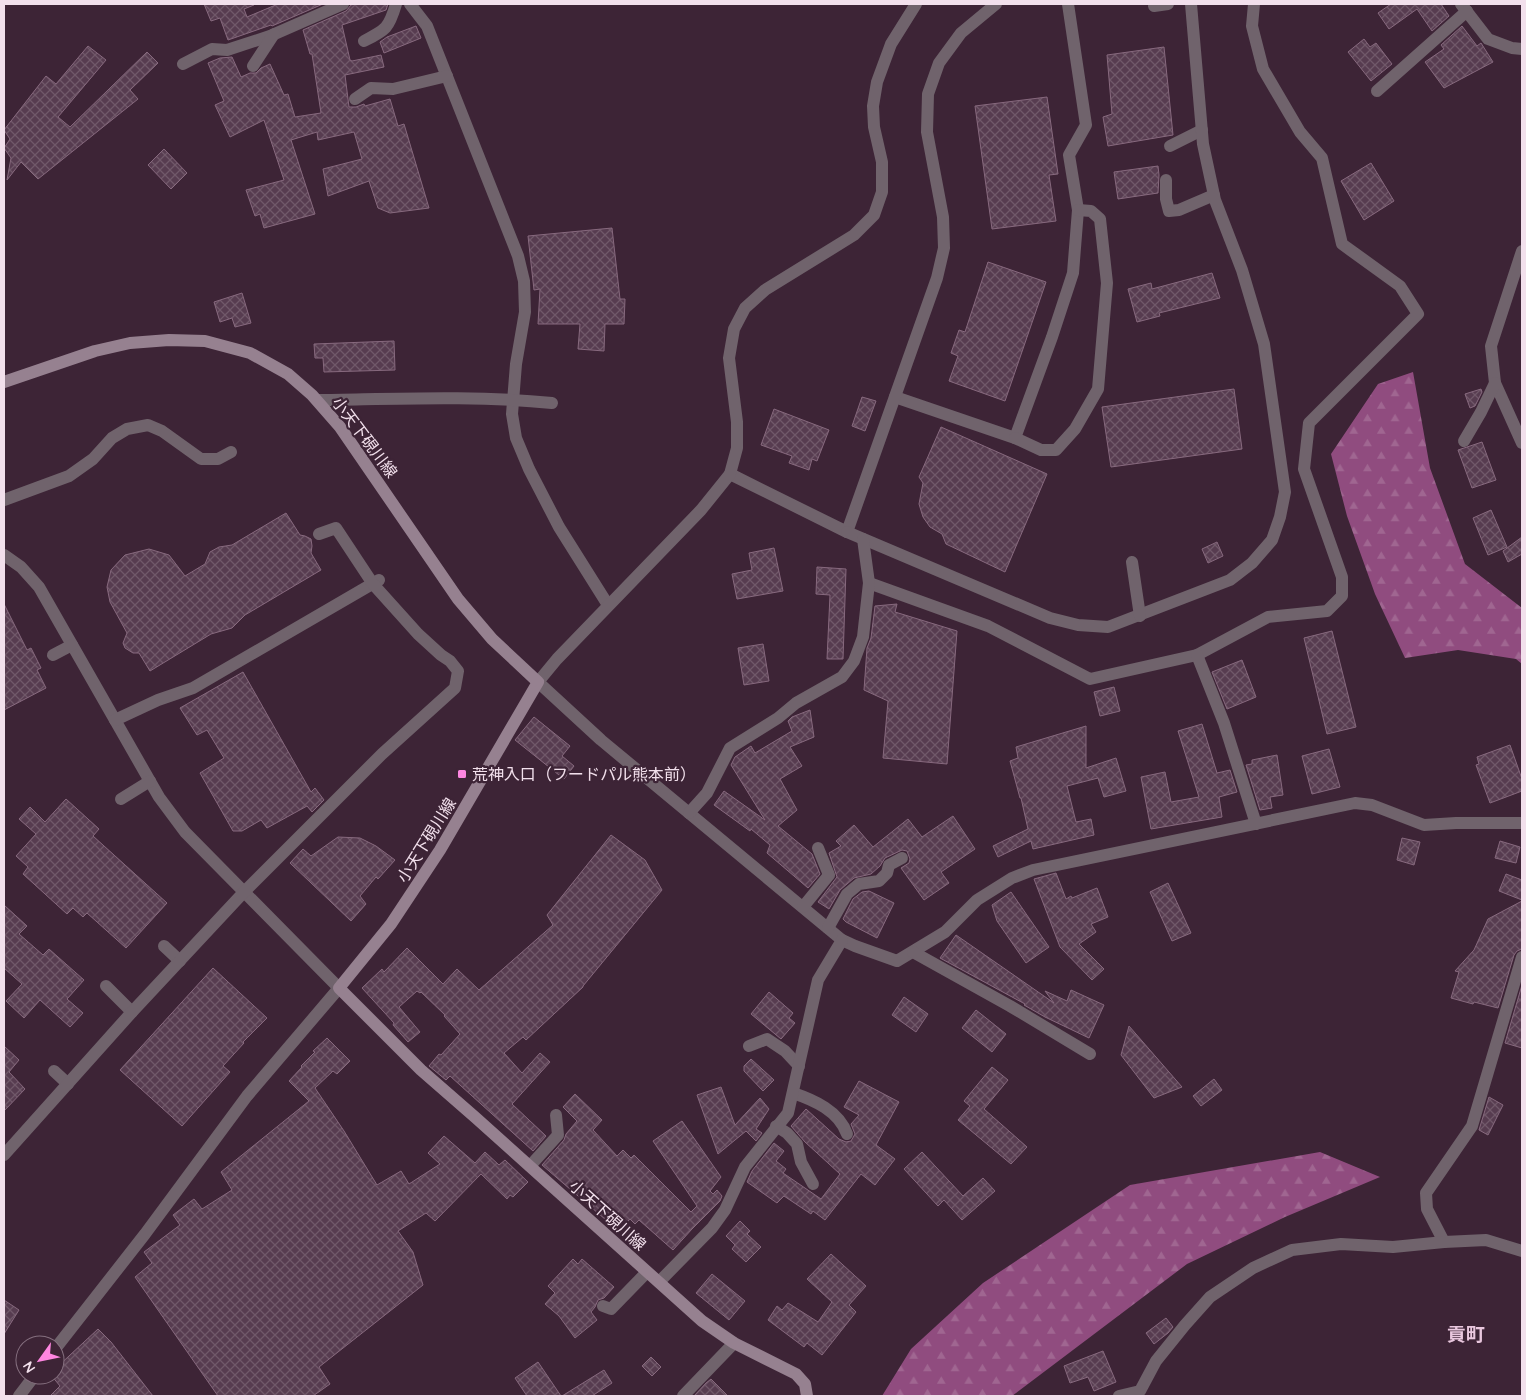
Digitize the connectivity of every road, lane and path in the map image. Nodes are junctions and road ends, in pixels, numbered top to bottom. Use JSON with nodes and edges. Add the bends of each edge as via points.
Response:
{"nodes":[{"id":1,"x":343,"y":4,"type":"edge"},
{"id":2,"x":396,"y":4,"type":"edge"},
{"id":3,"x":410,"y":4,"type":"edge"},
{"id":4,"x":916,"y":4,"type":"edge"},
{"id":5,"x":996,"y":4,"type":"edge"},
{"id":6,"x":1068,"y":4,"type":"edge"},
{"id":7,"x":1168,"y":4,"type":"edge"},
{"id":8,"x":1191,"y":4,"type":"edge"},
{"id":9,"x":1254,"y":4,"type":"edge"},
{"id":10,"x":1154,"y":6,"type":"dead end"},
{"id":11,"x":1464,"y":7,"type":"edge"},
{"id":12,"x":274,"y":34,"type":"junction"},
{"id":13,"x":364,"y":41,"type":"dead end"},
{"id":14,"x":1522,"y":49,"type":"edge"},
{"id":15,"x":183,"y":64,"type":"dead end"},
{"id":16,"x":252,"y":66,"type":"dead end"},
{"id":17,"x":447,"y":76,"type":"junction"},
{"id":18,"x":1377,"y":91,"type":"dead end"},
{"id":19,"x":355,"y":99,"type":"dead end"},
{"id":20,"x":1202,"y":130,"type":"junction"},
{"id":21,"x":1170,"y":146,"type":"dead end"},
{"id":22,"x":1166,"y":180,"type":"dead end"},
{"id":23,"x":1214,"y":195,"type":"junction"},
{"id":24,"x":1078,"y":210,"type":"junction"},
{"id":25,"x":1522,"y":252,"type":"edge"},
{"id":26,"x":4,"y":382,"type":"edge"},
{"id":27,"x":1495,"y":383,"type":"junction"},
{"id":28,"x":895,"y":397,"type":"junction"},
{"id":29,"x":514,"y":399,"type":"junction"},
{"id":30,"x":317,"y":400,"type":"junction"},
{"id":31,"x":552,"y":403,"type":"dead end"},
{"id":32,"x":1015,"y":438,"type":"junction"},
{"id":33,"x":1464,"y":440,"type":"dead end"},
{"id":34,"x":1522,"y":443,"type":"edge"},
{"id":35,"x":231,"y":452,"type":"dead end"},
{"id":36,"x":730,"y":474,"type":"junction"},
{"id":37,"x":4,"y":500,"type":"edge"},
{"id":38,"x":847,"y":532,"type":"junction"},
{"id":39,"x":319,"y":534,"type":"dead end"},
{"id":40,"x":863,"y":539,"type":"junction"},
{"id":41,"x":4,"y":556,"type":"edge"},
{"id":42,"x":1132,"y":562,"type":"dead end"},
{"id":43,"x":376,"y":582,"type":"junction"},
{"id":44,"x":869,"y":583,"type":"junction"},
{"id":45,"x":608,"y":605,"type":"junction"},
{"id":46,"x":1140,"y":616,"type":"junction"},
{"id":47,"x":72,"y":645,"type":"junction"},
{"id":48,"x":53,"y":655,"type":"dead end"},
{"id":49,"x":1197,"y":655,"type":"junction"},
{"id":50,"x":538,"y":682,"type":"junction"},
{"id":51,"x":115,"y":720,"type":"junction"},
{"id":52,"x":150,"y":781,"type":"junction"},
{"id":53,"x":122,"y":799,"type":"dead end"},
{"id":54,"x":689,"y":813,"type":"junction"},
{"id":55,"x":1522,"y":823,"type":"edge"},
{"id":56,"x":1256,"y":824,"type":"junction"},
{"id":57,"x":818,"y":848,"type":"dead end"},
{"id":58,"x":902,"y":858,"type":"dead end"},
{"id":59,"x":244,"y":892,"type":"junction"},
{"id":60,"x":803,"y":907,"type":"junction"},
{"id":61,"x":828,"y":928,"type":"junction"},
{"id":62,"x":842,"y":940,"type":"junction"},
{"id":63,"x":164,"y":946,"type":"dead end"},
{"id":64,"x":913,"y":952,"type":"junction"},
{"id":65,"x":1522,"y":957,"type":"edge"},
{"id":66,"x":180,"y":961,"type":"junction"},
{"id":67,"x":106,"y":986,"type":"dead end"},
{"id":68,"x":339,"y":988,"type":"junction"},
{"id":69,"x":132,"y":1012,"type":"junction"},
{"id":70,"x":749,"y":1046,"type":"dead end"},
{"id":71,"x":1090,"y":1054,"type":"dead end"},
{"id":72,"x":800,"y":1066,"type":"junction"},
{"id":73,"x":54,"y":1071,"type":"dead end"},
{"id":74,"x":68,"y":1084,"type":"junction"},
{"id":75,"x":792,"y":1092,"type":"junction"},
{"id":76,"x":556,"y":1115,"type":"dead end"},
{"id":77,"x":776,"y":1126,"type":"junction"},
{"id":78,"x":847,"y":1134,"type":"dead end"},
{"id":79,"x":4,"y":1155,"type":"edge"},
{"id":80,"x":530,"y":1166,"type":"junction"},
{"id":81,"x":813,"y":1184,"type":"dead end"},
{"id":82,"x":1444,"y":1242,"type":"junction"},
{"id":83,"x":1522,"y":1250,"type":"edge"},
{"id":84,"x":647,"y":1272,"type":"junction"},
{"id":85,"x":659,"y":1282,"type":"junction"},
{"id":86,"x":603,"y":1306,"type":"dead end"},
{"id":87,"x":65,"y":1336,"type":"edge"},
{"id":88,"x":734,"y":1343,"type":"junction"},
{"id":89,"x":27,"y":1385,"type":"edge"},
{"id":90,"x":19,"y":1396,"type":"edge"},
{"id":91,"x":683,"y":1396,"type":"edge"},
{"id":92,"x":807,"y":1396,"type":"edge"},
{"id":93,"x":1119,"y":1396,"type":"edge"}],
"edges":[{"from":1,"to":12,"type":"street"},
{"from":2,"to":13,"type":"street","via":[[384,30]]},
{"from":3,"to":17,"type":"street","via":[[426,26]]},
{"from":4,"to":36,"type":"street","via":[[891,44],[877,82],[873,106],[882,162],[882,192],[874,215],[854,236],[765,290],[745,308],[734,329],[729,358],[738,448]]},
{"from":5,"to":28,"type":"street","via":[[961,33],[939,63],[928,94],[926,132],[943,217],[944,248],[937,278]]},
{"from":6,"to":24,"type":"street","via":[[1086,125],[1069,155]]},
{"from":7,"to":10,"type":"street"},
{"from":8,"to":20,"type":"street"},
{"from":9,"to":49,"type":"street","via":[[1252,26],[1263,70],[1300,132],[1322,158],[1342,244],[1400,286],[1418,314],[1310,423],[1304,468],[1342,577],[1342,596],[1327,611],[1268,617]]},
{"from":11,"to":14,"type":"street","via":[[1488,38]]},
{"from":11,"to":18,"type":"street"},
{"from":12,"to":15,"type":"street","via":[[227,50],[212,49]]},
{"from":12,"to":16,"type":"street"},
{"from":17,"to":19,"type":"street","via":[[393,88],[371,88]]},
{"from":17,"to":29,"type":"street","via":[[518,256],[524,281],[525,312]]},
{"from":20,"to":21,"type":"street"},
{"from":20,"to":23,"type":"street"},
{"from":22,"to":23,"type":"street","via":[[1169,211],[1180,210]]},
{"from":23,"to":46,"type":"street","via":[[1242,270],[1264,344],[1284,492],[1280,517],[1272,540],[1252,563],[1230,580]]},
{"from":24,"to":32,"type":"street","via":[[1073,273]]},
{"from":24,"to":32,"type":"street","via":[[1091,211],[1100,219],[1107,283],[1098,389],[1075,429],[1056,450],[1041,450]]},
{"from":25,"to":27,"type":"street","via":[[1491,346]]},
{"from":26,"to":30,"type":"main road","name":"小天下硯川線","via":[[95,351],[130,343],[205,341],[250,353],[288,374]]},
{"from":27,"to":33,"type":"street"},
{"from":27,"to":34,"type":"street"},
{"from":28,"to":32,"type":"street"},
{"from":28,"to":38,"type":"street"},
{"from":29,"to":30,"type":"street"},
{"from":29,"to":31,"type":"street"},
{"from":29,"to":45,"type":"street","via":[[512,414],[516,438],[529,469],[558,527]]},
{"from":30,"to":50,"type":"main road","name":"小天下硯川線","via":[[398,508],[458,599],[492,640]]},
{"from":35,"to":37,"type":"street","via":[[218,459],[201,458],[148,425],[127,429],[69,476]]},
{"from":36,"to":38,"type":"street"},
{"from":36,"to":45,"type":"street","via":[[701,510]]},
{"from":38,"to":40,"type":"street"},
{"from":39,"to":43,"type":"street","via":[[336,528]]},
{"from":40,"to":44,"type":"street"},
{"from":40,"to":46,"type":"street","via":[[1050,618],[1078,625],[1108,626]]},
{"from":41,"to":47,"type":"street","via":[[21,567],[39,588]]},
{"from":42,"to":46,"type":"street"},
{"from":43,"to":51,"type":"street","via":[[192,688]]},
{"from":43,"to":59,"type":"street","via":[[418,634],[450,660],[458,671],[455,688],[382,754]]},
{"from":44,"to":49,"type":"street","via":[[988,626],[1090,679]]},
{"from":44,"to":54,"type":"street","via":[[863,637],[854,661],[842,677],[796,703],[730,748],[707,794]]},
{"from":45,"to":50,"type":"street"},
{"from":47,"to":48,"type":"street"},
{"from":47,"to":51,"type":"street"},
{"from":49,"to":56,"type":"street","via":[[1224,723]]},
{"from":50,"to":54,"type":"street","via":[[601,740]]},
{"from":50,"to":68,"type":"main road","name":"小天下硯川線","via":[[440,850],[391,924]]},
{"from":51,"to":52,"type":"street"},
{"from":52,"to":53,"type":"street"},
{"from":52,"to":59,"type":"street","via":[[185,832]]},
{"from":54,"to":60,"type":"street"},
{"from":55,"to":56,"type":"street","via":[[1424,825],[1372,805],[1355,803]]},
{"from":56,"to":64,"type":"street","via":[[1033,870],[1012,878],[977,900],[945,932]]},
{"from":57,"to":60,"type":"street","via":[[829,875]]},
{"from":58,"to":61,"type":"street","via":[[889,864],[887,873],[879,881],[860,884],[847,894]]},
{"from":59,"to":66,"type":"street"},
{"from":59,"to":68,"type":"street"},
{"from":60,"to":61,"type":"street"},
{"from":61,"to":62,"type":"street"},
{"from":62,"to":64,"type":"street","via":[[897,961]]},
{"from":62,"to":72,"type":"street","via":[[818,980]]},
{"from":63,"to":66,"type":"street"},
{"from":64,"to":71,"type":"street"},
{"from":65,"to":82,"type":"street","via":[[1472,1126],[1426,1193],[1427,1209]]},
{"from":66,"to":69,"type":"street"},
{"from":67,"to":69,"type":"street"},
{"from":68,"to":80,"type":"main road","name":"小天下硯川線","via":[[421,1070]]},
{"from":68,"to":87,"type":"street","via":[[247,1096]]},
{"from":69,"to":74,"type":"street"},
{"from":70,"to":72,"type":"street","via":[[767,1039]]},
{"from":72,"to":75,"type":"street"},
{"from":73,"to":74,"type":"street"},
{"from":74,"to":79,"type":"street"},
{"from":75,"to":77,"type":"street","via":[[788,1113]]},
{"from":75,"to":78,"type":"street","via":[[828,1109],[844,1125]]},
{"from":76,"to":80,"type":"street","via":[[558,1135]]},
{"from":77,"to":81,"type":"street","via":[[797,1144],[801,1162]]},
{"from":77,"to":85,"type":"street","via":[[745,1167],[725,1210],[712,1228]]},
{"from":80,"to":84,"type":"main road","name":"小天下硯川線"},
{"from":82,"to":83,"type":"street","via":[[1486,1240]]},
{"from":82,"to":93,"type":"street","via":[[1393,1247],[1341,1244],[1292,1250],[1252,1268],[1210,1297],[1156,1361],[1140,1392]]},
{"from":84,"to":85,"type":"main road","name":"小天下硯川線"},
{"from":84,"to":86,"type":"street","via":[[611,1309]]},
{"from":85,"to":88,"type":"main road","name":"小天下硯川線","via":[[702,1321]]},
{"from":88,"to":91,"type":"street"},
{"from":88,"to":92,"type":"main road","name":"小天下硯川線","via":[[796,1374],[805,1384]]},
{"from":89,"to":90,"type":"street"}]}
